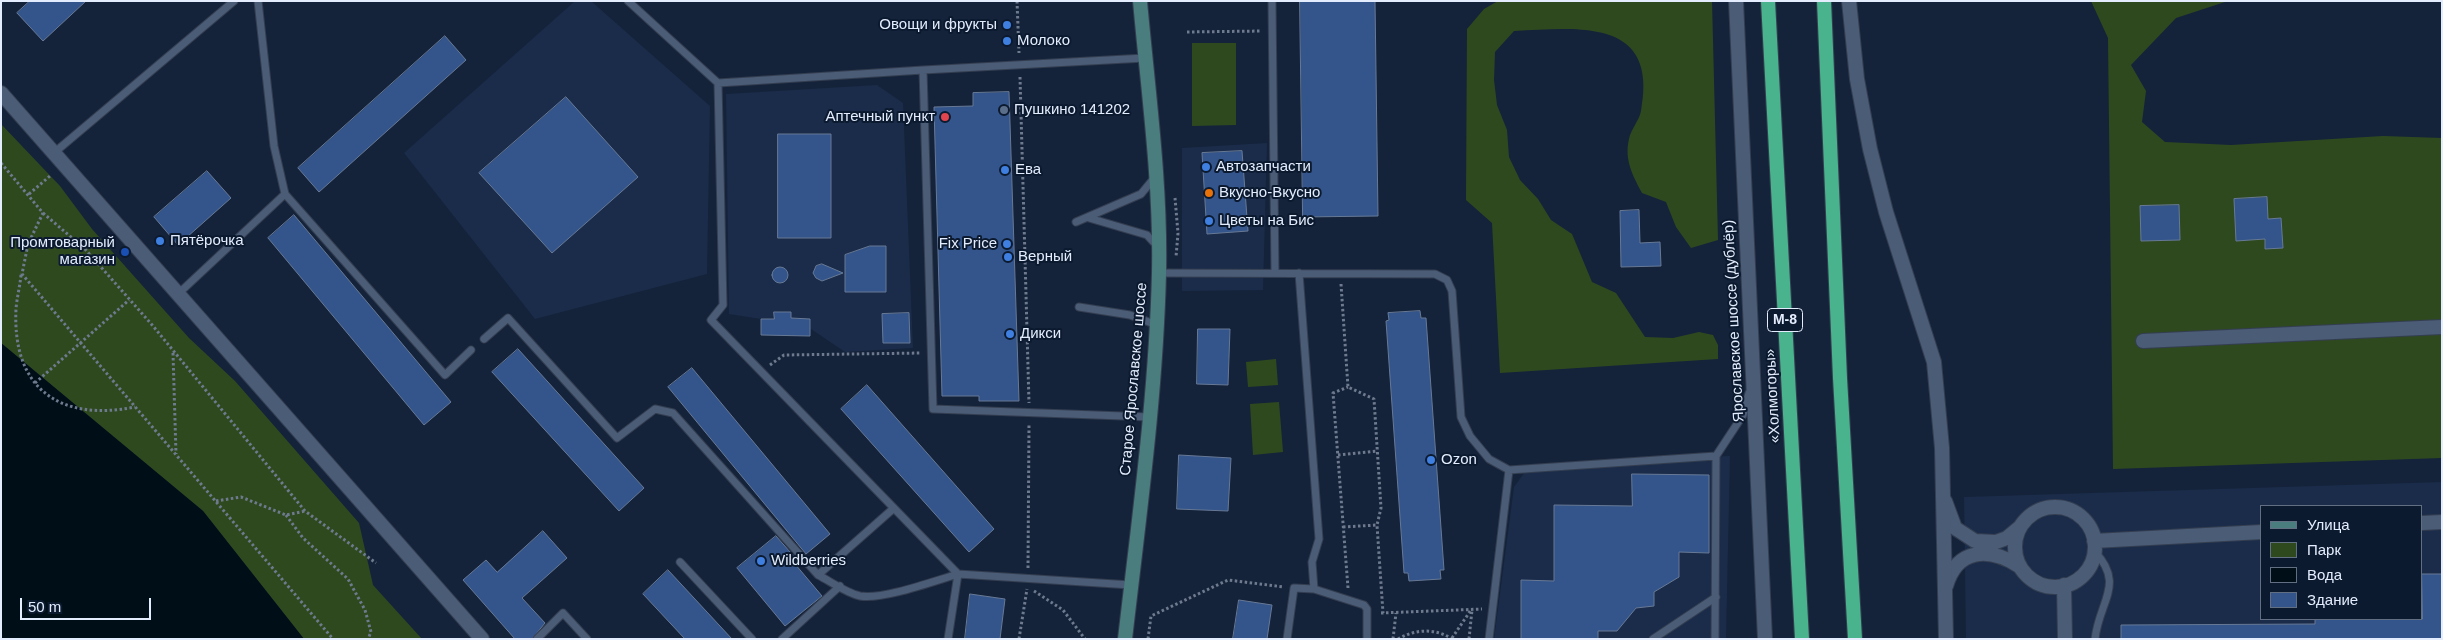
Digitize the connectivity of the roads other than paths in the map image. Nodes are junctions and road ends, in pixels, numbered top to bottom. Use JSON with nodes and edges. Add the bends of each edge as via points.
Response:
{"nodes":[{"id":1,"x":234,"y":1,"type":"edge"},
{"id":2,"x":258,"y":1,"type":"edge"},
{"id":3,"x":628,"y":1,"type":"edge"},
{"id":4,"x":1140,"y":1,"type":"edge"},
{"id":5,"x":1272,"y":1,"type":"edge"},
{"id":6,"x":1736,"y":1,"type":"edge"},
{"id":7,"x":1768,"y":1,"type":"edge"},
{"id":8,"x":1824,"y":1,"type":"edge"},
{"id":9,"x":1849,"y":1,"type":"edge"},
{"id":10,"x":1145,"y":58,"type":"junction"},
{"id":11,"x":923,"y":70,"type":"junction"},
{"id":12,"x":718,"y":82,"type":"junction"},
{"id":13,"x":1,"y":93,"type":"edge"},
{"id":14,"x":54,"y":152,"type":"junction"},
{"id":15,"x":1156,"y":177,"type":"junction"},
{"id":16,"x":285,"y":194,"type":"junction"},
{"id":17,"x":1088,"y":218,"type":"junction"},
{"id":18,"x":1076,"y":222,"type":"dead end"},
{"id":19,"x":1159,"y":248,"type":"junction"},
{"id":20,"x":1159,"y":273,"type":"junction"},
{"id":21,"x":1275,"y":273,"type":"junction"},
{"id":22,"x":1299,"y":274,"type":"junction"},
{"id":23,"x":178,"y":294,"type":"junction"},
{"id":24,"x":1079,"y":307,"type":"dead end"},
{"id":25,"x":1157,"y":324,"type":"junction"},
{"id":26,"x":2442,"y":327,"type":"edge"},
{"id":27,"x":484,"y":339,"type":"dead end"},
{"id":28,"x":2143,"y":340,"type":"dead end"},
{"id":29,"x":1750,"y":343,"type":"junction"},
{"id":30,"x":471,"y":350,"type":"dead end"},
{"id":31,"x":1150,"y":417,"type":"junction"},
{"id":32,"x":1716,"y":456,"type":"junction"},
{"id":33,"x":1509,"y":470,"type":"junction"},
{"id":34,"x":1944,"y":497,"type":"junction"},
{"id":35,"x":894,"y":508,"type":"junction"},
{"id":36,"x":2442,"y":522,"type":"edge"},
{"id":37,"x":2423,"y":524,"type":"edge"},
{"id":38,"x":2019,"y":528,"type":"junction"},
{"id":39,"x":2260,"y":532,"type":"edge"},
{"id":40,"x":2094,"y":546,"type":"junction"},
{"id":41,"x":680,"y":562,"type":"dead end"},
{"id":42,"x":2019,"y":566,"type":"junction"},
{"id":43,"x":958,"y":574,"type":"junction"},
{"id":44,"x":818,"y":575,"type":"junction"},
{"id":45,"x":1131,"y":585,"type":"junction"},
{"id":46,"x":2064,"y":585,"type":"junction"},
{"id":47,"x":840,"y":586,"type":"junction"},
{"id":48,"x":1314,"y":589,"type":"junction"},
{"id":49,"x":1945,"y":590,"type":"junction"},
{"id":50,"x":1716,"y":596,"type":"junction"},
{"id":51,"x":482,"y":639,"type":"edge"},
{"id":52,"x":537,"y":639,"type":"edge"},
{"id":53,"x":587,"y":639,"type":"edge"},
{"id":54,"x":752,"y":639,"type":"edge"},
{"id":55,"x":782,"y":639,"type":"edge"},
{"id":56,"x":948,"y":639,"type":"edge"},
{"id":57,"x":1126,"y":639,"type":"edge"},
{"id":58,"x":1287,"y":639,"type":"edge"},
{"id":59,"x":1367,"y":639,"type":"edge"},
{"id":60,"x":1489,"y":639,"type":"edge"},
{"id":61,"x":1653,"y":639,"type":"edge"},
{"id":62,"x":1716,"y":639,"type":"edge"},
{"id":63,"x":1765,"y":639,"type":"edge"},
{"id":64,"x":1802,"y":639,"type":"edge"},
{"id":65,"x":1855,"y":639,"type":"edge"},
{"id":66,"x":1946,"y":639,"type":"edge"},
{"id":67,"x":2064,"y":639,"type":"edge"},
{"id":68,"x":2095,"y":639,"type":"edge"}],
"edges":[{"from":1,"to":14,"type":"lane"},
{"from":2,"to":16,"type":"lane","via":[[274,146]]},
{"from":3,"to":12,"type":"lane"},
{"from":4,"to":10,"type":"main road","name":"Старое Ярославское шоссе"},
{"from":5,"to":21,"type":"lane"},
{"from":6,"to":29,"type":"street","name":"Ярославское шоссе (дублёр)"},
{"from":7,"to":64,"type":"highway","name":"«Холмогоры»","number":"М-8"},
{"from":8,"to":65,"type":"highway"},
{"from":9,"to":34,"type":"street","via":[[1857,79],[1870,149],[1886,212],[1934,362]]},
{"from":10,"to":11,"type":"lane"},
{"from":10,"to":15,"type":"main road","name":"Старое Ярославское шоссе"},
{"from":11,"to":12,"type":"lane"},
{"from":11,"to":31,"type":"lane","via":[[933,409]]},
{"from":12,"to":35,"type":"lane","via":[[723,305],[711,320]]},
{"from":13,"to":14,"type":"street"},
{"from":14,"to":23,"type":"street"},
{"from":15,"to":17,"type":"lane","via":[[1141,194]]},
{"from":15,"to":19,"type":"main road","name":"Старое Ярославское шоссе"},
{"from":16,"to":23,"type":"lane"},
{"from":16,"to":30,"type":"lane","via":[[445,375]]},
{"from":17,"to":18,"type":"lane"},
{"from":17,"to":19,"type":"lane","via":[[1147,235]]},
{"from":19,"to":20,"type":"main road","name":"Старое Ярославское шоссе"},
{"from":20,"to":21,"type":"lane"},
{"from":20,"to":25,"type":"main road","name":"Старое Ярославское шоссе"},
{"from":21,"to":22,"type":"lane"},
{"from":22,"to":33,"type":"lane","via":[[1436,274],[1447,280],[1452,291],[1461,417],[1470,436],[1489,459]]},
{"from":22,"to":48,"type":"lane","via":[[1319,539],[1312,562]]},
{"from":23,"to":51,"type":"street"},
{"from":24,"to":25,"type":"lane"},
{"from":25,"to":31,"type":"main road","name":"Старое Ярославское шоссе"},
{"from":26,"to":28,"type":"street"},
{"from":27,"to":44,"type":"lane","via":[[508,318],[617,438],[655,409],[673,413]]},
{"from":29,"to":32,"type":"lane","via":[[1751,387],[1742,416]]},
{"from":29,"to":63,"type":"street","name":"Ярославское шоссе (дублёр)"},
{"from":31,"to":45,"type":"main road","name":"Старое Ярославское шоссе"},
{"from":32,"to":33,"type":"lane"},
{"from":32,"to":50,"type":"lane"},
{"from":33,"to":60,"type":"lane"},
{"from":34,"to":38,"type":"street","via":[[1955,528],[1975,541],[1996,542]]},
{"from":34,"to":49,"type":"street"},
{"from":35,"to":43,"type":"lane"},
{"from":35,"to":44,"type":"lane"},
{"from":36,"to":37,"type":"street"},
{"from":38,"to":40,"type":"street","via":[[2032,513],[2061,507],[2080,516],[2086,523]]},
{"from":38,"to":42,"type":"street","via":[[2015,548]]},
{"from":39,"to":40,"type":"street"},
{"from":40,"to":46,"type":"street","via":[[2088,569]]},
{"from":40,"to":68,"type":"lane","via":[[2110,574],[2110,591],[2100,612]]},
{"from":41,"to":54,"type":"lane"},
{"from":42,"to":46,"type":"street","via":[[2038,583],[2056,587]]},
{"from":42,"to":49,"type":"street","via":[[1996,554],[1967,557],[1950,572]]},
{"from":43,"to":45,"type":"lane"},
{"from":43,"to":47,"type":"lane","via":[[889,593],[860,596]]},
{"from":43,"to":56,"type":"lane"},
{"from":44,"to":47,"type":"lane"},
{"from":45,"to":57,"type":"main road","name":"Старое Ярославское шоссе"},
{"from":46,"to":67,"type":"street"},
{"from":47,"to":55,"type":"lane"},
{"from":48,"to":58,"type":"lane","via":[[1294,588]]},
{"from":48,"to":59,"type":"lane","via":[[1364,605],[1368,614]]},
{"from":49,"to":66,"type":"street"},
{"from":50,"to":61,"type":"lane"},
{"from":50,"to":62,"type":"lane"},
{"from":52,"to":53,"type":"lane","via":[[563,613]]}]}
